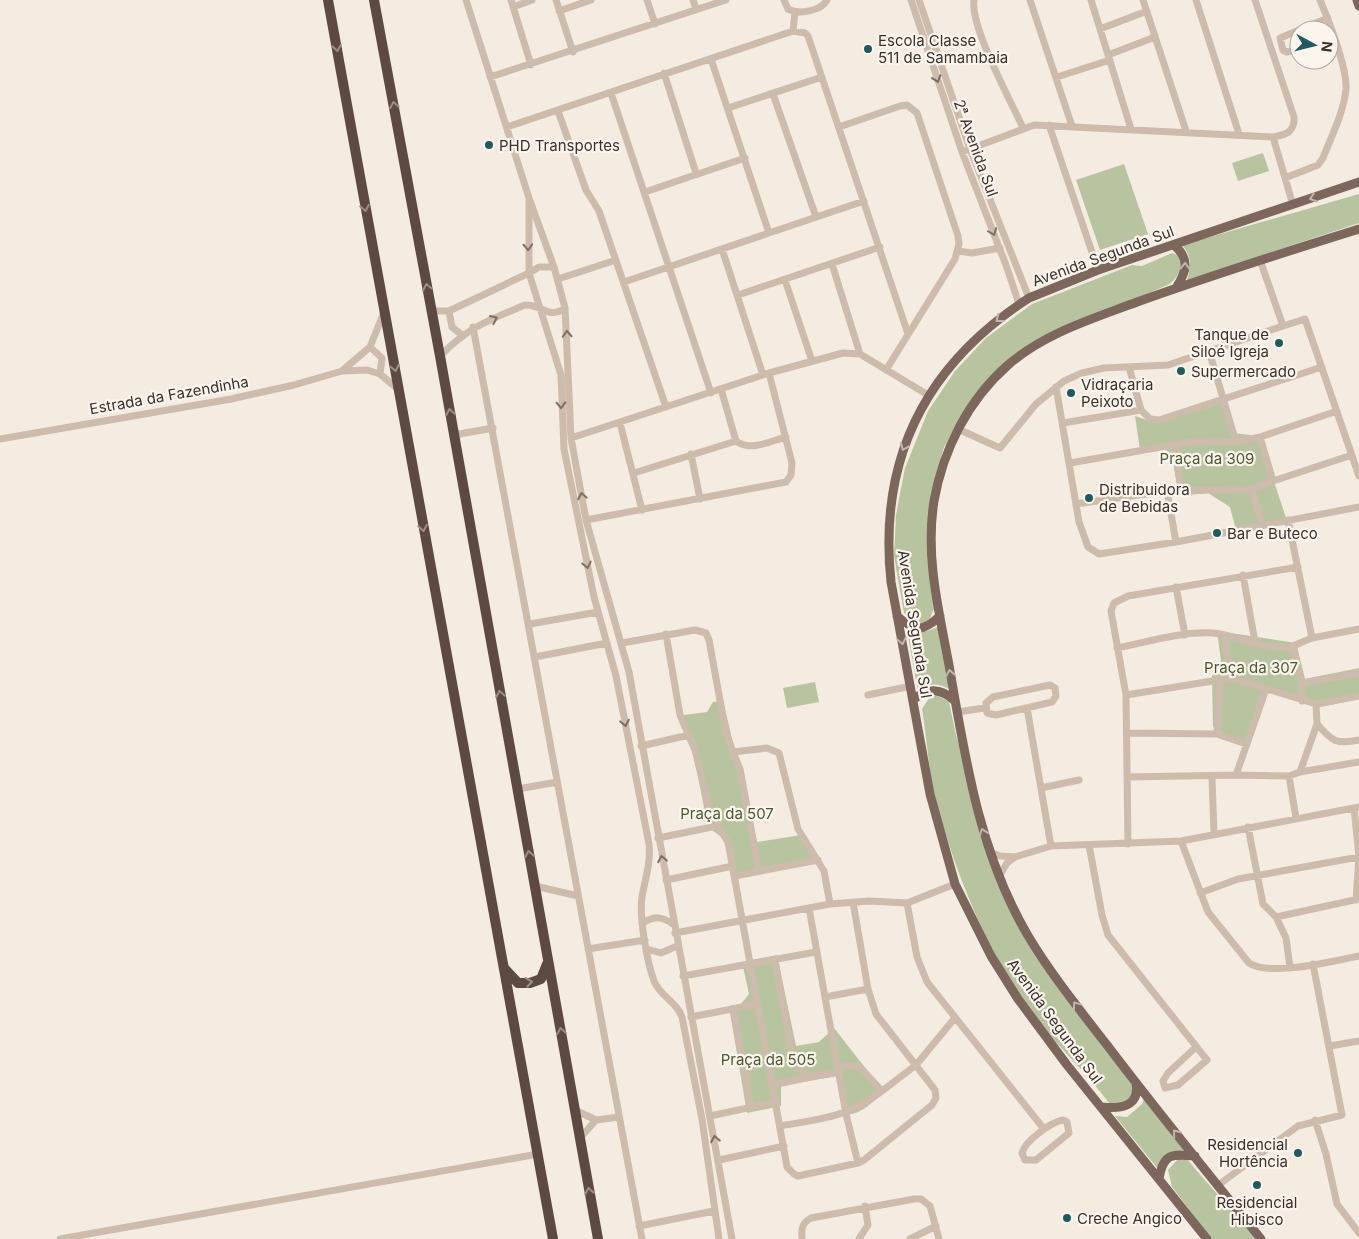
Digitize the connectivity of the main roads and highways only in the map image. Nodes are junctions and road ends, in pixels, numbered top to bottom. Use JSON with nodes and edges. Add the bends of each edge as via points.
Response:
{"nodes":[{"id":1,"x":328,"y":0,"type":"edge"},
{"id":2,"x":374,"y":0,"type":"edge"},
{"id":3,"x":1357,"y":0,"type":"edge"},
{"id":4,"x":1359,"y":6,"type":"edge"},
{"id":5,"x":1359,"y":182,"type":"edge"},
{"id":6,"x":1359,"y":229,"type":"edge"},
{"id":7,"x":1174,"y":245,"type":"junction"},
{"id":8,"x":1176,"y":288,"type":"junction"},
{"id":9,"x":897,"y":616,"type":"junction"},
{"id":10,"x":940,"y":616,"type":"junction"},
{"id":11,"x":913,"y":700,"type":"junction"},
{"id":12,"x":955,"y":701,"type":"junction"},
{"id":13,"x":548,"y":960,"type":"junction"},
{"id":14,"x":504,"y":967,"type":"junction"},
{"id":15,"x":1136,"y":1083,"type":"junction"},
{"id":16,"x":1102,"y":1108,"type":"junction"},
{"id":17,"x":1195,"y":1156,"type":"junction"},
{"id":18,"x":1159,"y":1179,"type":"junction"},
{"id":19,"x":554,"y":1239,"type":"edge"},
{"id":20,"x":598,"y":1239,"type":"edge"},
{"id":21,"x":1207,"y":1239,"type":"edge"},
{"id":22,"x":1261,"y":1239,"type":"edge"}],
"edges":[{"from":1,"to":14,"type":"highway","one_way":true},
{"from":13,"to":2,"type":"highway","one_way":true},
{"from":3,"to":4,"type":"main road"},
{"from":5,"to":7,"type":"main road","name":"Avenida Segunda Sul","one_way":true},
{"from":6,"to":8,"type":"main road","name":"Avenida Segunda Sul"},
{"from":8,"to":7,"type":"main road","one_way":true,"via":[[1186,268],[1186,258]]},
{"from":7,"to":9,"type":"main road","name":"Avenida Segunda Sul","one_way":true,"via":[[1098,270],[1029,298],[977,337],[951,364],[928,395],[900,456],[890,503],[888,552]]},
{"from":8,"to":10,"type":"main road","name":"Avenida Segunda Sul","via":[[1067,328],[1040,343],[1009,365],[971,407],[940,473],[934,504],[931,547]]},
{"from":9,"to":10,"type":"main road","via":[[910,626],[920,628],[926,628]]},
{"from":9,"to":11,"type":"main road","name":"Avenida Segunda Sul","one_way":true},
{"from":12,"to":10,"type":"main road","name":"Avenida Segunda Sul","one_way":true},
{"from":11,"to":12,"type":"main road","via":[[930,690],[940,691]]},
{"from":11,"to":16,"type":"main road","name":"Avenida Segunda Sul","via":[[930,794],[955,884],[991,956],[1018,999]]},
{"from":15,"to":12,"type":"main road","name":"Avenida Segunda Sul","one_way":true,"via":[[1058,982],[1010,903],[980,823]]},
{"from":14,"to":13,"type":"highway","one_way":true,"via":[[518,983],[530,983],[541,979]]},
{"from":20,"to":13,"type":"highway","one_way":true},
{"from":14,"to":19,"type":"highway"},
{"from":15,"to":16,"type":"main road","via":[[1137,1090],[1129,1105]]},
{"from":17,"to":15,"type":"main road","name":"Avenida Segunda Sul","one_way":true},
{"from":16,"to":18,"type":"main road","name":"Avenida Segunda Sul"},
{"from":17,"to":18,"type":"main road","via":[[1169,1157]]},
{"from":17,"to":22,"type":"main road","name":"Avenida Segunda Sul"},
{"from":18,"to":21,"type":"main road","name":"Avenida Segunda Sul"}]}
